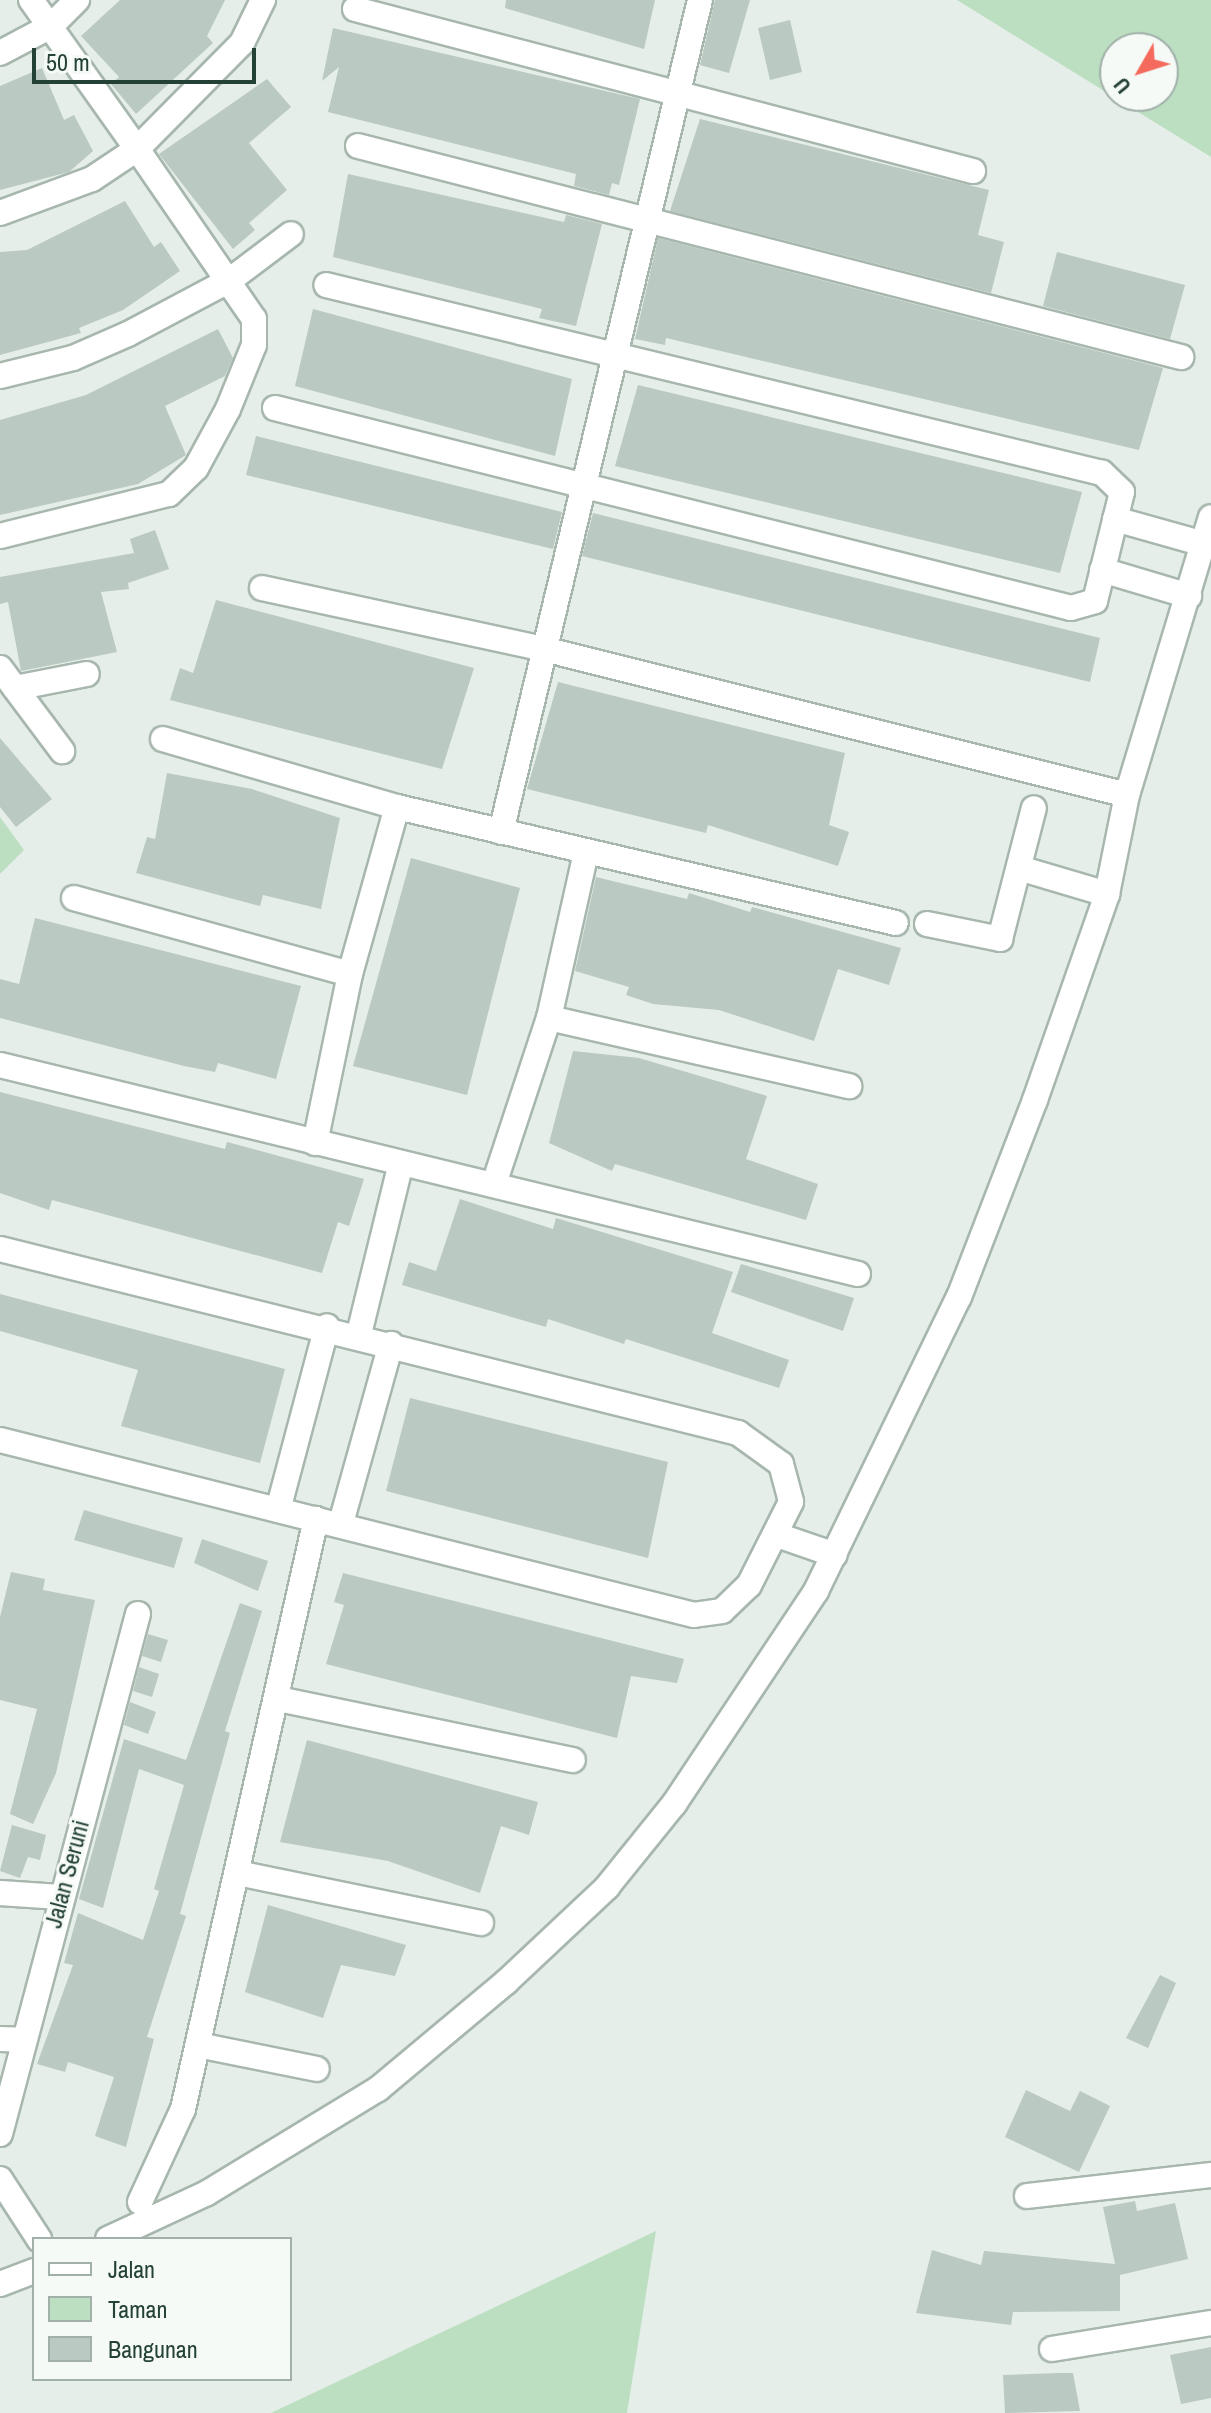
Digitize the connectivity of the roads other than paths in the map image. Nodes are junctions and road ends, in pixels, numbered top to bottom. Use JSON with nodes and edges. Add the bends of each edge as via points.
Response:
{"nodes":[{"id":1,"x":31,"y":0,"type":"edge"},
{"id":2,"x":77,"y":0,"type":"edge"},
{"id":3,"x":263,"y":0,"type":"edge"},
{"id":4,"x":700,"y":0,"type":"edge"},
{"id":5,"x":355,"y":9,"type":"dead end"},
{"id":6,"x":51,"y":26,"type":"junction"},
{"id":7,"x":0,"y":53,"type":"edge"},
{"id":8,"x":678,"y":95,"type":"junction"},
{"id":9,"x":358,"y":146,"type":"dead end"},
{"id":10,"x":137,"y":149,"type":"junction"},
{"id":11,"x":973,"y":171,"type":"dead end"},
{"id":12,"x":0,"y":213,"type":"edge"},
{"id":13,"x":647,"y":222,"type":"junction"},
{"id":14,"x":291,"y":234,"type":"dead end"},
{"id":15,"x":230,"y":280,"type":"junction"},
{"id":16,"x":326,"y":285,"type":"dead end"},
{"id":17,"x":615,"y":355,"type":"junction"},
{"id":18,"x":1181,"y":357,"type":"dead end"},
{"id":19,"x":0,"y":376,"type":"edge"},
{"id":20,"x":275,"y":408,"type":"dead end"},
{"id":21,"x":584,"y":485,"type":"junction"},
{"id":22,"x":1211,"y":517,"type":"edge"},
{"id":23,"x":1115,"y":519,"type":"junction"},
{"id":24,"x":0,"y":536,"type":"edge"},
{"id":25,"x":1204,"y":544,"type":"junction"},
{"id":26,"x":1102,"y":570,"type":"junction"},
{"id":27,"x":262,"y":588,"type":"dead end"},
{"id":28,"x":1189,"y":596,"type":"junction"},
{"id":29,"x":544,"y":649,"type":"junction"},
{"id":30,"x":0,"y":668,"type":"edge"},
{"id":31,"x":87,"y":674,"type":"dead end"},
{"id":32,"x":15,"y":688,"type":"junction"},
{"id":33,"x":163,"y":739,"type":"dead end"},
{"id":34,"x":62,"y":751,"type":"dead end"},
{"id":35,"x":1127,"y":795,"type":"junction"},
{"id":36,"x":397,"y":807,"type":"junction"},
{"id":37,"x":1034,"y":808,"type":"dead end"},
{"id":38,"x":501,"y":832,"type":"junction"},
{"id":39,"x":586,"y":853,"type":"junction"},
{"id":40,"x":1019,"y":868,"type":"junction"},
{"id":41,"x":1107,"y":894,"type":"junction"},
{"id":42,"x":74,"y":898,"type":"dead end"},
{"id":43,"x":896,"y":923,"type":"dead end"},
{"id":44,"x":927,"y":924,"type":"dead end"},
{"id":45,"x":350,"y":974,"type":"junction"},
{"id":46,"x":549,"y":1018,"type":"junction"},
{"id":47,"x":0,"y":1065,"type":"edge"},
{"id":48,"x":849,"y":1086,"type":"dead end"},
{"id":49,"x":315,"y":1143,"type":"junction"},
{"id":50,"x":401,"y":1163,"type":"junction"},
{"id":51,"x":494,"y":1184,"type":"junction"},
{"id":52,"x":0,"y":1249,"type":"edge"},
{"id":53,"x":858,"y":1274,"type":"dead end"},
{"id":54,"x":327,"y":1326,"type":"junction"},
{"id":55,"x":359,"y":1334,"type":"junction"},
{"id":56,"x":391,"y":1344,"type":"junction"},
{"id":57,"x":0,"y":1440,"type":"edge"},
{"id":58,"x":278,"y":1510,"type":"junction"},
{"id":59,"x":316,"y":1519,"type":"junction"},
{"id":60,"x":341,"y":1523,"type":"junction"},
{"id":61,"x":777,"y":1535,"type":"junction"},
{"id":62,"x":835,"y":1555,"type":"junction"},
{"id":63,"x":138,"y":1614,"type":"dead end"},
{"id":64,"x":278,"y":1699,"type":"junction"},
{"id":65,"x":573,"y":1760,"type":"dead end"},
{"id":66,"x":242,"y":1874,"type":"junction"},
{"id":67,"x":0,"y":1893,"type":"edge"},
{"id":68,"x":60,"y":1897,"type":"junction"},
{"id":69,"x":481,"y":1923,"type":"dead end"},
{"id":70,"x":12,"y":2040,"type":"edge"},
{"id":71,"x":198,"y":2045,"type":"junction"},
{"id":72,"x":317,"y":2069,"type":"dead end"},
{"id":73,"x":0,"y":2134,"type":"edge"},
{"id":74,"x":1211,"y":2175,"type":"edge"},
{"id":75,"x":0,"y":2179,"type":"edge"},
{"id":76,"x":1027,"y":2196,"type":"dead end"},
{"id":77,"x":140,"y":2202,"type":"dead end"},
{"id":78,"x":38,"y":2237,"type":"edge"},
{"id":79,"x":112,"y":2237,"type":"edge"},
{"id":80,"x":32,"y":2272,"type":"edge"},
{"id":81,"x":0,"y":2284,"type":"edge"},
{"id":82,"x":1211,"y":2323,"type":"edge"},
{"id":83,"x":1052,"y":2349,"type":"dead end"}],
"edges":[{"from":1,"to":6,"type":"street"},
{"from":2,"to":6,"type":"street"},
{"from":3,"to":10,"type":"street","via":[[242,43]]},
{"from":4,"to":8,"type":"street"},
{"from":5,"to":8,"type":"street"},
{"from":6,"to":7,"type":"street"},
{"from":6,"to":10,"type":"street"},
{"from":8,"to":11,"type":"street"},
{"from":8,"to":13,"type":"street"},
{"from":9,"to":13,"type":"street"},
{"from":10,"to":12,"type":"street","via":[[92,179]]},
{"from":10,"to":15,"type":"street"},
{"from":13,"to":17,"type":"street"},
{"from":13,"to":18,"type":"street"},
{"from":14,"to":15,"type":"street"},
{"from":15,"to":19,"type":"street","via":[[73,358]]},
{"from":15,"to":24,"type":"street","via":[[254,319],[254,345],[184,483],[122,510]]},
{"from":16,"to":17,"type":"street"},
{"from":17,"to":21,"type":"street"},
{"from":17,"to":23,"type":"street","via":[[1102,473],[1122,492]]},
{"from":20,"to":21,"type":"street"},
{"from":21,"to":26,"type":"street","via":[[1071,608],[1095,601]]},
{"from":21,"to":29,"type":"street"},
{"from":22,"to":25,"type":"street"},
{"from":23,"to":25,"type":"street"},
{"from":23,"to":26,"type":"street"},
{"from":25,"to":28,"type":"street"},
{"from":26,"to":28,"type":"street"},
{"from":27,"to":29,"type":"street"},
{"from":28,"to":35,"type":"street"},
{"from":29,"to":35,"type":"street"},
{"from":29,"to":38,"type":"street"},
{"from":30,"to":32,"type":"street"},
{"from":31,"to":32,"type":"street"},
{"from":32,"to":34,"type":"street"},
{"from":33,"to":36,"type":"street"},
{"from":35,"to":41,"type":"street"},
{"from":36,"to":38,"type":"street"},
{"from":36,"to":45,"type":"street"},
{"from":37,"to":40,"type":"street"},
{"from":38,"to":39,"type":"street"},
{"from":39,"to":43,"type":"street"},
{"from":39,"to":46,"type":"street"},
{"from":40,"to":41,"type":"street"},
{"from":40,"to":44,"type":"street","via":[[1000,939]]},
{"from":41,"to":62,"type":"street","via":[[959,1297]]},
{"from":42,"to":45,"type":"street"},
{"from":45,"to":49,"type":"street"},
{"from":46,"to":48,"type":"street"},
{"from":46,"to":51,"type":"street"},
{"from":47,"to":49,"type":"street"},
{"from":49,"to":50,"type":"street"},
{"from":50,"to":51,"type":"street"},
{"from":50,"to":55,"type":"street"},
{"from":51,"to":53,"type":"street"},
{"from":52,"to":54,"type":"street"},
{"from":54,"to":55,"type":"street"},
{"from":54,"to":58,"type":"street"},
{"from":55,"to":56,"type":"street"},
{"from":56,"to":60,"type":"street"},
{"from":56,"to":61,"type":"street","via":[[738,1433],[770,1450],[791,1486]]},
{"from":57,"to":58,"type":"street"},
{"from":58,"to":59,"type":"street"},
{"from":59,"to":60,"type":"street"},
{"from":59,"to":64,"type":"street"},
{"from":60,"to":61,"type":"street","via":[[694,1615],[735,1601]]},
{"from":61,"to":62,"type":"street"},
{"from":62,"to":79,"type":"street","via":[[674,1804],[607,1887],[378,2089],[207,2193]]},
{"from":63,"to":68,"type":"street","name":"Jalan Seruni"},
{"from":64,"to":65,"type":"street"},
{"from":64,"to":66,"type":"street"},
{"from":66,"to":69,"type":"street"},
{"from":66,"to":71,"type":"street"},
{"from":67,"to":68,"type":"street"},
{"from":68,"to":70,"type":"street","name":"Jalan Seruni"},
{"from":70,"to":73,"type":"street","name":"Jalan Seruni"},
{"from":71,"to":72,"type":"street"},
{"from":71,"to":77,"type":"street","via":[[177,2130]]},
{"from":74,"to":76,"type":"street"},
{"from":75,"to":78,"type":"street"},
{"from":80,"to":81,"type":"street"},
{"from":82,"to":83,"type":"street"}]}
